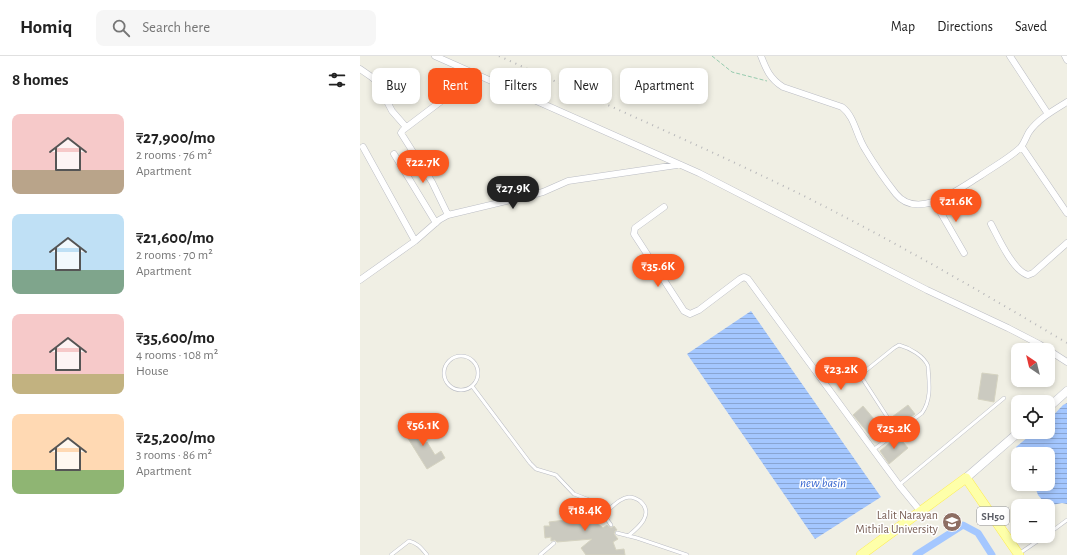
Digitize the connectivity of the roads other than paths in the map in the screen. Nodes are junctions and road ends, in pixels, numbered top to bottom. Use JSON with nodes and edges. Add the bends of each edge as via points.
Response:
{"nodes":[{"id":1,"x":435,"y":56,"type":"edge"},
{"id":2,"x":761,"y":56,"type":"edge"},
{"id":3,"x":1010,"y":56,"type":"edge"},
{"id":4,"x":1065,"y":56,"type":"edge"},
{"id":5,"x":1067,"y":60,"type":"edge"},
{"id":6,"x":463,"y":68,"type":"edge"},
{"id":7,"x":360,"y":69,"type":"edge"},
{"id":8,"x":482,"y":76,"type":"edge"},
{"id":9,"x":1067,"y":102,"type":"edge"},
{"id":10,"x":437,"y":104,"type":"edge"},
{"id":11,"x":1048,"y":114,"type":"junction"},
{"id":12,"x":406,"y":127,"type":"junction"},
{"id":13,"x":363,"y":147,"type":"dead end"},
{"id":14,"x":1022,"y":147,"type":"junction"},
{"id":15,"x":394,"y":154,"type":"dead end"},
{"id":16,"x":678,"y":165,"type":"junction"},
{"id":17,"x":934,"y":201,"type":"junction"},
{"id":18,"x":664,"y":207,"type":"dead end"},
{"id":19,"x":1067,"y":213,"type":"edge"},
{"id":20,"x":448,"y":215,"type":"junction"},
{"id":21,"x":436,"y":223,"type":"junction"},
{"id":22,"x":991,"y":224,"type":"dead end"},
{"id":23,"x":416,"y":241,"type":"junction"},
{"id":24,"x":1067,"y":243,"type":"edge"},
{"id":25,"x":964,"y":253,"type":"dead end"},
{"id":26,"x":360,"y":280,"type":"edge"},
{"id":27,"x":1067,"y":362,"type":"edge"},
{"id":28,"x":472,"y":386,"type":"junction"},
{"id":29,"x":1067,"y":392,"type":"edge"},
{"id":30,"x":1004,"y":398,"type":"dead end"},
{"id":31,"x":1055,"y":402,"type":"edge"},
{"id":32,"x":897,"y":432,"type":"junction"},
{"id":33,"x":1011,"y":439,"type":"edge"},
{"id":34,"x":873,"y":450,"type":"junction"},
{"id":35,"x":966,"y":478,"type":"junction"},
{"id":36,"x":899,"y":485,"type":"junction"},
{"id":37,"x":921,"y":512,"type":"junction"},
{"id":38,"x":604,"y":515,"type":"junction"},
{"id":39,"x":1067,"y":520,"type":"edge"},
{"id":40,"x":611,"y":526,"type":"dead end"},
{"id":41,"x":1055,"y":529,"type":"edge"},
{"id":42,"x":617,"y":533,"type":"dead end"},
{"id":43,"x":628,"y":536,"type":"junction"},
{"id":44,"x":554,"y":543,"type":"dead end"},
{"id":45,"x":1035,"y":543,"type":"edge"},
{"id":46,"x":391,"y":555,"type":"edge"},
{"id":47,"x":427,"y":555,"type":"edge"},
{"id":48,"x":540,"y":555,"type":"edge"},
{"id":49,"x":687,"y":555,"type":"edge"},
{"id":50,"x":862,"y":555,"type":"edge"},
{"id":51,"x":1019,"y":555,"type":"edge"}],
"edges":[{"from":1,"to":6,"type":"street"},
{"from":2,"to":17,"type":"street","via":[[768,73],[777,83],[842,107],[851,116],[864,148],[900,198],[913,204]]},
{"from":3,"to":11,"type":"street"},
{"from":4,"to":5,"type":"street"},
{"from":7,"to":12,"type":"street","via":[[378,84],[392,111]]},
{"from":8,"to":16,"type":"street"},
{"from":9,"to":11,"type":"street"},
{"from":10,"to":12,"type":"street"},
{"from":11,"to":14,"type":"street","via":[[1029,132]]},
{"from":12,"to":20,"type":"street","via":[[401,133],[432,182]]},
{"from":13,"to":23,"type":"street"},
{"from":14,"to":17,"type":"street","via":[[952,194]]},
{"from":14,"to":19,"type":"street"},
{"from":15,"to":21,"type":"street"},
{"from":16,"to":20,"type":"street","via":[[568,181],[543,192]]},
{"from":16,"to":27,"type":"street","via":[[699,173],[926,290],[1008,328]]},
{"from":17,"to":25,"type":"street"},
{"from":18,"to":34,"type":"street","via":[[635,228],[634,234],[684,311],[690,314],[700,310],[742,277],[748,279]]},
{"from":20,"to":21,"type":"street"},
{"from":21,"to":23,"type":"street"},
{"from":22,"to":24,"type":"street","via":[[1013,261],[1028,275]]},
{"from":23,"to":26,"type":"street"},
{"from":28,"to":28,"type":"lane","via":[[462,390],[448,383],[445,368],[452,359],[468,358],[476,365],[478,376]]},
{"from":28,"to":38,"type":"lane","via":[[536,469],[556,475],[574,494],[592,501]]},
{"from":29,"to":31,"type":"main road"},
{"from":30,"to":36,"type":"lane"},
{"from":32,"to":32,"type":"lane","via":[[922,413],[929,398],[926,362],[900,345],[864,372],[862,378]]},
{"from":32,"to":34,"type":"lane"},
{"from":33,"to":35,"type":"main road"},
{"from":34,"to":36,"type":"street"},
{"from":35,"to":37,"type":"main road"},
{"from":35,"to":51,"type":"main road","number":"SH50"},
{"from":36,"to":37,"type":"street"},
{"from":37,"to":50,"type":"main road"},
{"from":38,"to":40,"type":"lane"},
{"from":38,"to":43,"type":"lane","via":[[624,499],[636,498],[641,502],[645,507],[644,519]]},
{"from":39,"to":41,"type":"lane"},
{"from":42,"to":43,"type":"lane"},
{"from":43,"to":49,"type":"lane"},
{"from":44,"to":48,"type":"lane"},
{"from":45,"to":51,"type":"lane"},
{"from":46,"to":47,"type":"lane","via":[[409,541],[419,545]]}]}
